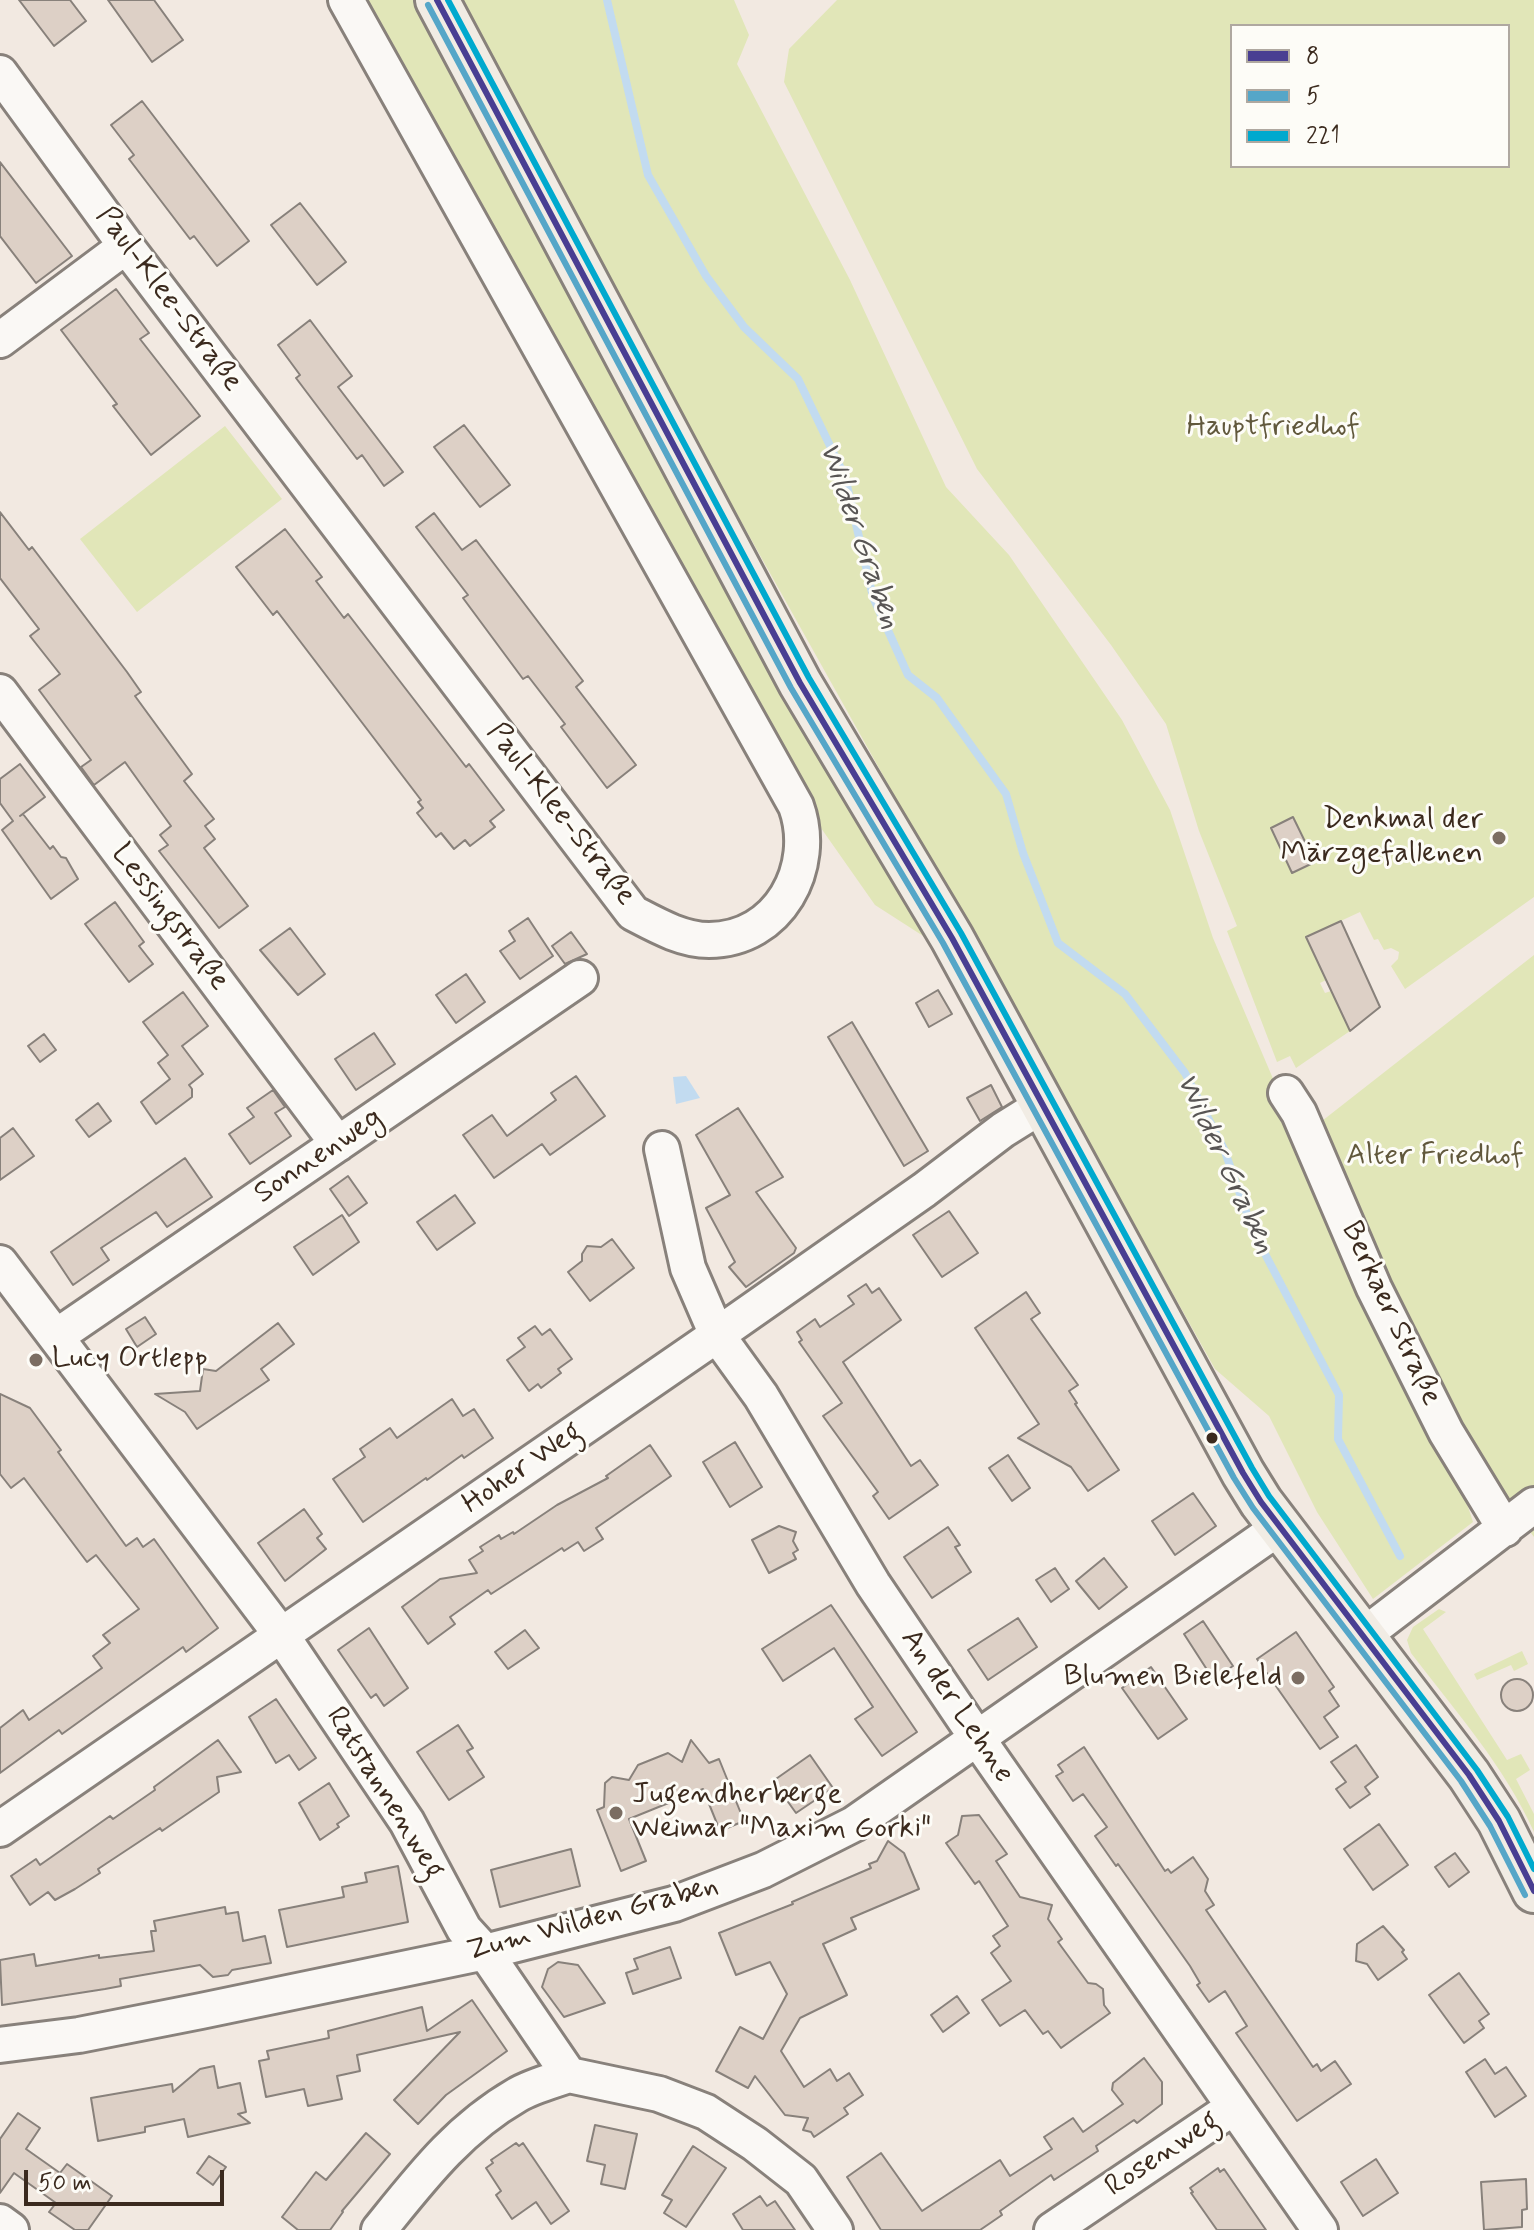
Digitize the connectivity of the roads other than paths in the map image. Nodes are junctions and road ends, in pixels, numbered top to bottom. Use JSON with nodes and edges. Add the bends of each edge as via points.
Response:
{"nodes":[{"id":1,"x":346,"y":0,"type":"edge"},
{"id":2,"x":437,"y":0,"type":"edge"},
{"id":3,"x":0,"y":73,"type":"edge"},
{"id":4,"x":126,"y":246,"type":"junction"},
{"id":5,"x":0,"y":340,"type":"edge"},
{"id":6,"x":0,"y":692,"type":"edge"},
{"id":7,"x":580,"y":978,"type":"dead end"},
{"id":8,"x":1286,"y":1093,"type":"dead end"},
{"id":9,"x":1043,"y":1105,"type":"junction"},
{"id":10,"x":338,"y":1144,"type":"junction"},
{"id":11,"x":662,"y":1149,"type":"dead end"},
{"id":12,"x":0,"y":1263,"type":"edge"},
{"id":13,"x":717,"y":1335,"type":"junction"},
{"id":14,"x":57,"y":1336,"type":"junction"},
{"id":15,"x":1534,"y":1505,"type":"edge"},
{"id":16,"x":1280,"y":1527,"type":"junction"},
{"id":17,"x":1505,"y":1529,"type":"junction"},
{"id":18,"x":1364,"y":1635,"type":"junction"},
{"id":19,"x":282,"y":1636,"type":"junction"},
{"id":20,"x":977,"y":1738,"type":"junction"},
{"id":21,"x":1,"y":1827,"type":"edge"},
{"id":22,"x":1534,"y":1891,"type":"edge"},
{"id":23,"x":485,"y":1952,"type":"junction"},
{"id":24,"x":0,"y":2045,"type":"edge"},
{"id":25,"x":569,"y":2075,"type":"junction"},
{"id":26,"x":1234,"y":2107,"type":"junction"},
{"id":27,"x":0,"y":2222,"type":"edge"},
{"id":28,"x":11,"y":2230,"type":"edge"},
{"id":29,"x":379,"y":2230,"type":"edge"},
{"id":30,"x":835,"y":2230,"type":"edge"},
{"id":31,"x":1052,"y":2230,"type":"edge"},
{"id":32,"x":1320,"y":2230,"type":"edge"}],
"edges":[{"from":1,"to":4,"type":"street","name":"Paul-Klee-Straße","via":[[796,806],[804,837],[800,867],[791,891],[774,912],[754,928],[711,940],[690,938],[633,913]]},
{"from":2,"to":9,"type":"main road","via":[[800,683],[952,938]]},
{"from":3,"to":4,"type":"street","name":"Paul-Klee-Straße"},
{"from":4,"to":5,"type":"street"},
{"from":6,"to":10,"type":"street","name":"Lessingstraße"},
{"from":7,"to":10,"type":"street","name":"Sonnenweg"},
{"from":8,"to":17,"type":"street","name":"Berkaer Straße","via":[[1426,1393]]},
{"from":9,"to":13,"type":"street","name":"Hoher Weg"},
{"from":9,"to":16,"type":"main road","via":[[1243,1473]]},
{"from":10,"to":14,"type":"street","name":"Sonnenweg"},
{"from":11,"to":13,"type":"street","name":"An der Lehne","via":[[688,1268]]},
{"from":12,"to":14,"type":"street","name":"Ratstannenweg"},
{"from":13,"to":19,"type":"street","name":"Hoher Weg"},
{"from":13,"to":20,"type":"street","name":"An der Lehne"},
{"from":14,"to":19,"type":"street","name":"Ratstannenweg"},
{"from":15,"to":17,"type":"street"},
{"from":16,"to":18,"type":"main road"},
{"from":16,"to":20,"type":"street","name":"Zum Wilden Graben"},
{"from":17,"to":18,"type":"street"},
{"from":18,"to":22,"type":"main road","via":[[1469,1775]]},
{"from":19,"to":21,"type":"street","name":"Hoher Weg"},
{"from":19,"to":23,"type":"street","name":"Ratstannenweg","via":[[407,1822],[464,1929]]},
{"from":20,"to":23,"type":"street","name":"Zum Wilden Graben","via":[[854,1824],[763,1870],[674,1904]]},
{"from":20,"to":26,"type":"street","name":"An der Lehne"},
{"from":23,"to":24,"type":"street","name":"Zum Wilden Graben","via":[[79,2035]]},
{"from":23,"to":25,"type":"street","name":"Ratstannenweg"},
{"from":25,"to":29,"type":"street","via":[[519,2093],[477,2121],[433,2161]]},
{"from":25,"to":30,"type":"street","via":[[659,2094],[706,2112],[801,2180]]},
{"from":26,"to":31,"type":"street","name":"Rosenweg"},
{"from":26,"to":32,"type":"street","name":"An der Lehne"},
{"from":27,"to":28,"type":"street"}]}
